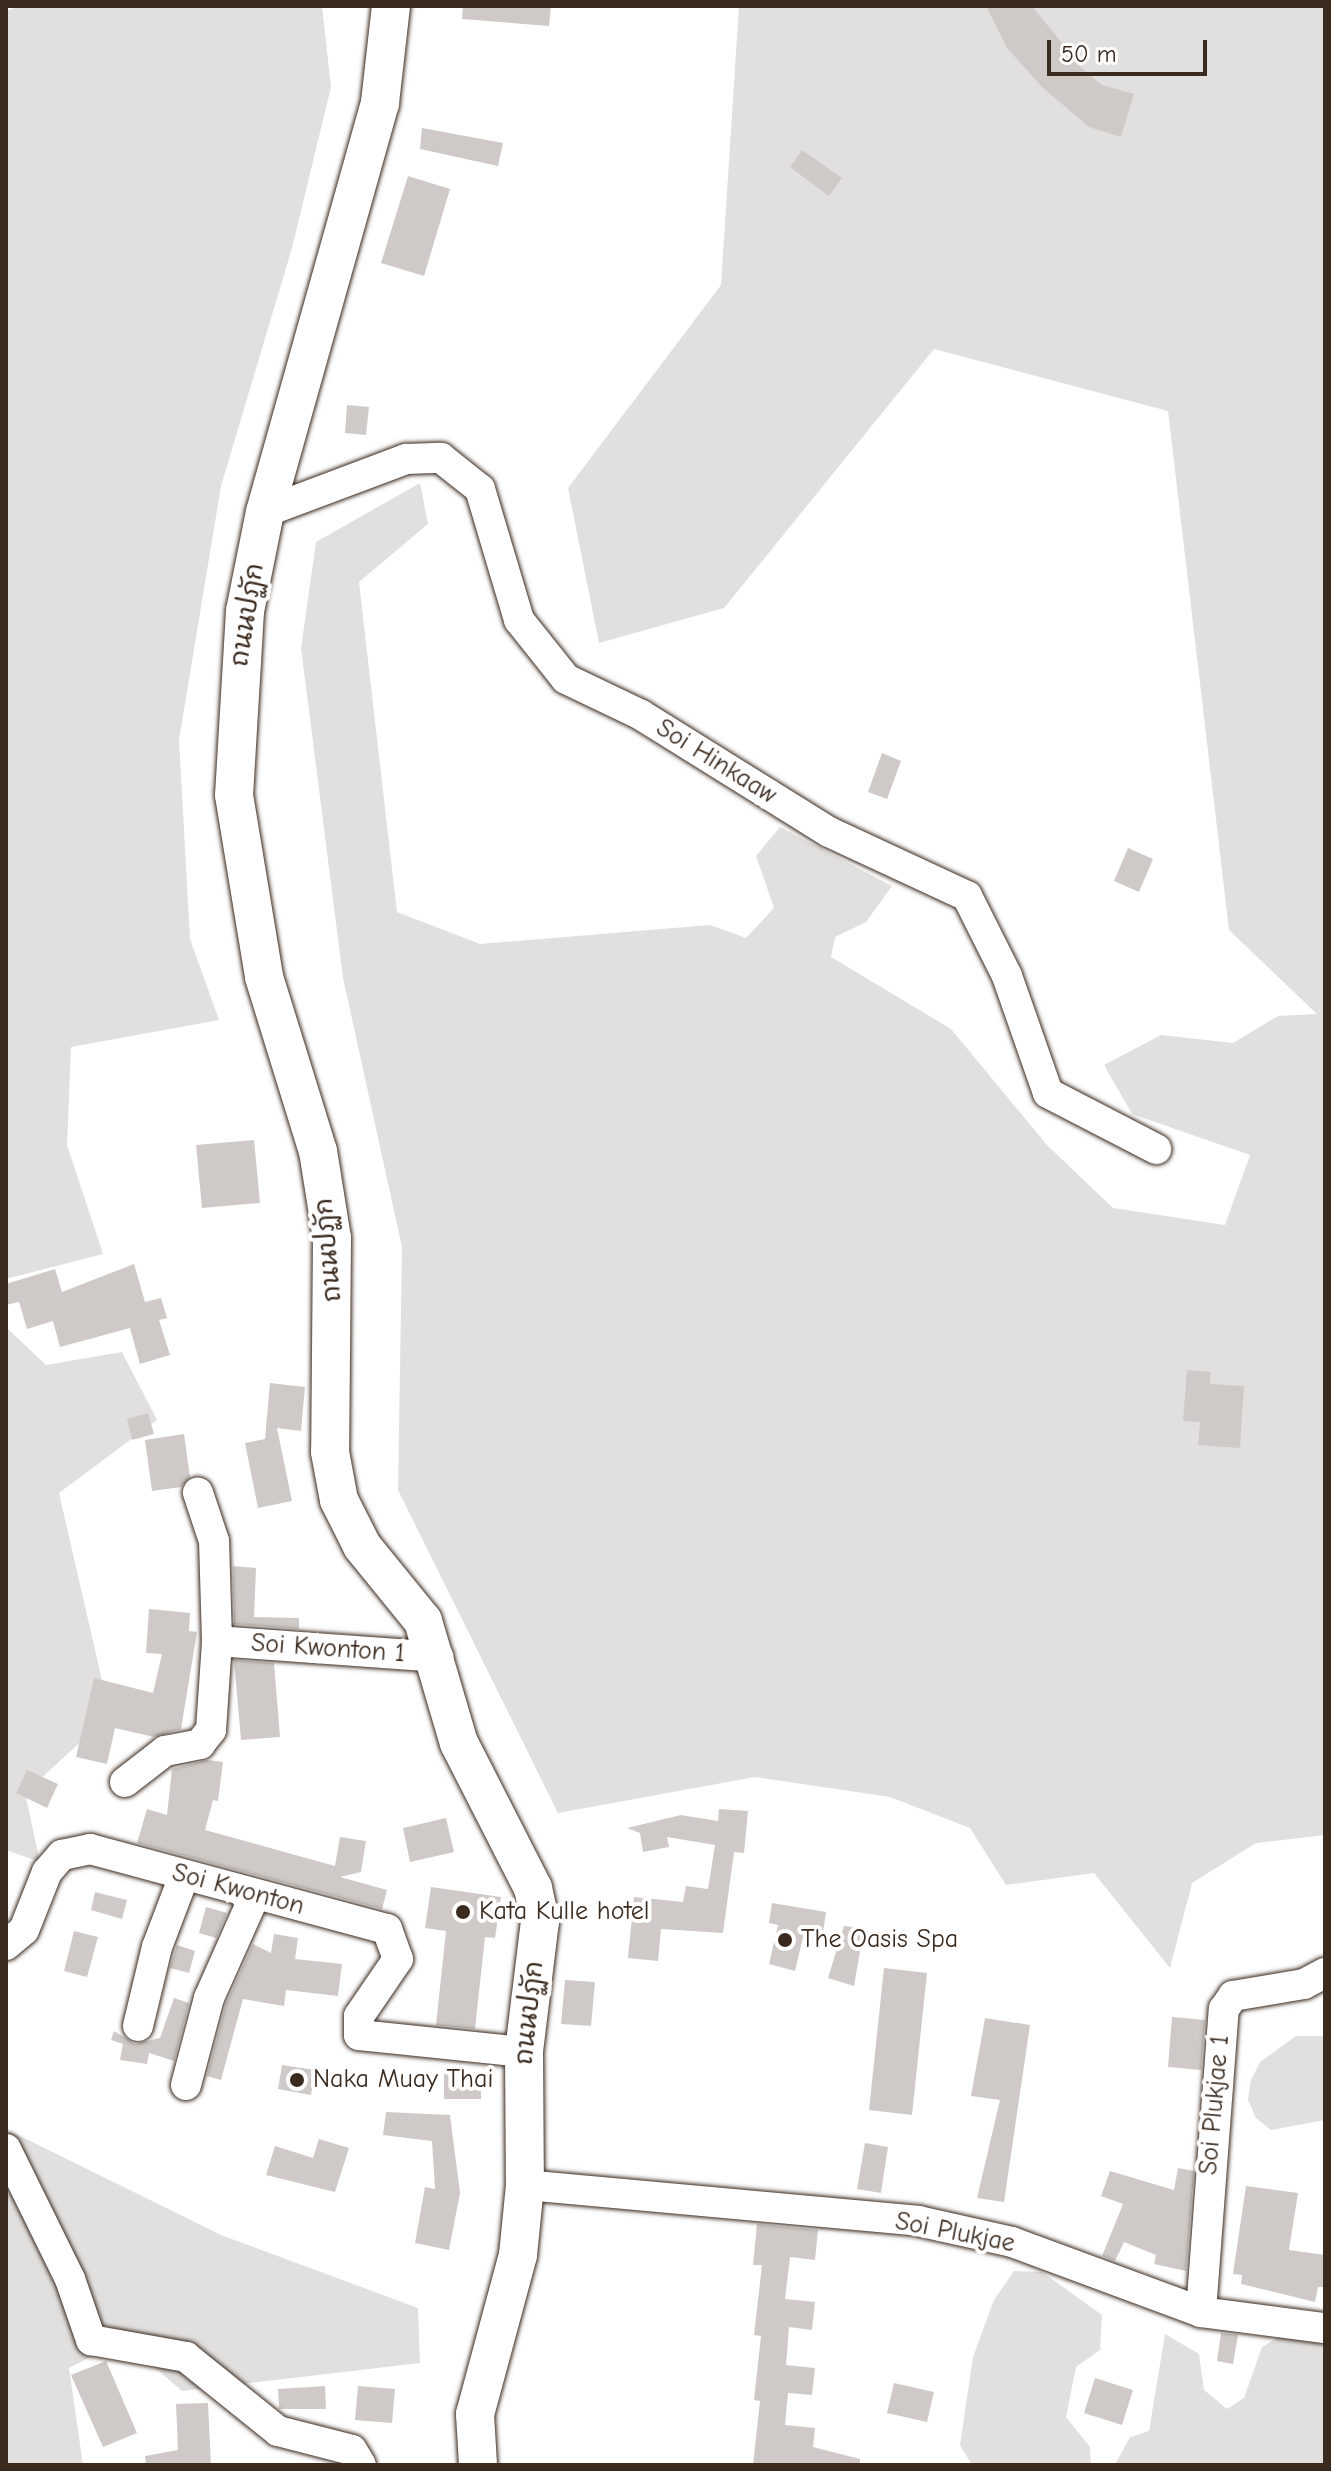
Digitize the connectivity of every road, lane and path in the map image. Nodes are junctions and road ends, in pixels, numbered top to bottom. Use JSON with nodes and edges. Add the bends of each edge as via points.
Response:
{"nodes":[{"id":1,"x":391,"y":6,"type":"edge"},
{"id":2,"x":265,"y":512,"type":"junction"},
{"id":3,"x":1156,"y":1149,"type":"dead end"},
{"id":4,"x":198,"y":1493,"type":"dead end"},
{"id":5,"x":217,"y":1641,"type":"junction"},
{"id":6,"x":438,"y":1657,"type":"junction"},
{"id":7,"x":125,"y":1782,"type":"dead end"},
{"id":8,"x":184,"y":1876,"type":"junction"},
{"id":9,"x":254,"y":1897,"type":"junction"},
{"id":10,"x":6,"y":1945,"type":"edge"},
{"id":11,"x":1325,"y":1973,"type":"edge"},
{"id":12,"x":138,"y":2026,"type":"dead end"},
{"id":13,"x":524,"y":2052,"type":"junction"},
{"id":14,"x":186,"y":2085,"type":"dead end"},
{"id":15,"x":6,"y":2149,"type":"edge"},
{"id":16,"x":525,"y":2185,"type":"junction"},
{"id":17,"x":1201,"y":2312,"type":"junction"},
{"id":18,"x":1325,"y":2328,"type":"edge"},
{"id":19,"x":361,"y":2465,"type":"edge"},
{"id":20,"x":478,"y":2465,"type":"edge"}],
"edges":[{"from":1,"to":2,"type":"main road","name":"ถนนปฏัก","via":[[380,103]]},
{"from":2,"to":3,"type":"street","name":"Soi Hinkaaw","via":[[406,459],[441,458],[480,489],[519,620],[566,679],[641,715],[829,832],[967,896],[1007,976],[1048,1093]]},
{"from":2,"to":6,"type":"main road","name":"ถนนปฏัก","via":[[234,708],[234,795],[243,875],[292,1080],[318,1151],[332,1238],[330,1452],[339,1500],[362,1546],[423,1621]]},
{"from":4,"to":5,"type":"street","via":[[214,1541]]},
{"from":5,"to":6,"type":"street","name":"Soi Kwonton 1"},
{"from":5,"to":7,"type":"street","via":[[211,1730],[200,1744],[165,1751]]},
{"from":6,"to":13,"type":"main road","name":"ถนนปฏัก","via":[[459,1743],[533,1888],[540,1921]]},
{"from":8,"to":9,"type":"street","name":"Soi Kwonton"},
{"from":8,"to":10,"type":"street","name":"Soi Kwonton","via":[[90,1849],[62,1855],[47,1872],[24,1930]]},
{"from":8,"to":12,"type":"street","via":[[157,1947]]},
{"from":9,"to":13,"type":"street","name":"Soi Kwonton","via":[[387,1929],[398,1959],[359,2016],[359,2035]]},
{"from":9,"to":14,"type":"street","via":[[209,1998]]},
{"from":11,"to":17,"type":"street","name":"Soi Plukjae 1","via":[[1304,1984],[1233,1996],[1224,2009]]},
{"from":13,"to":16,"type":"main road","name":"ถนนปฏัก"},
{"from":15,"to":19,"type":"street","via":[[70,2279],[91,2340],[186,2357],[278,2431],[352,2450]]},
{"from":16,"to":17,"type":"street","name":"Soi Plukjae","via":[[918,2221],[1012,2242]]},
{"from":16,"to":20,"type":"main road","name":"ถนนปฏัก","via":[[518,2255],[475,2414]]},
{"from":17,"to":18,"type":"street","name":"Soi Plukjae"}]}
